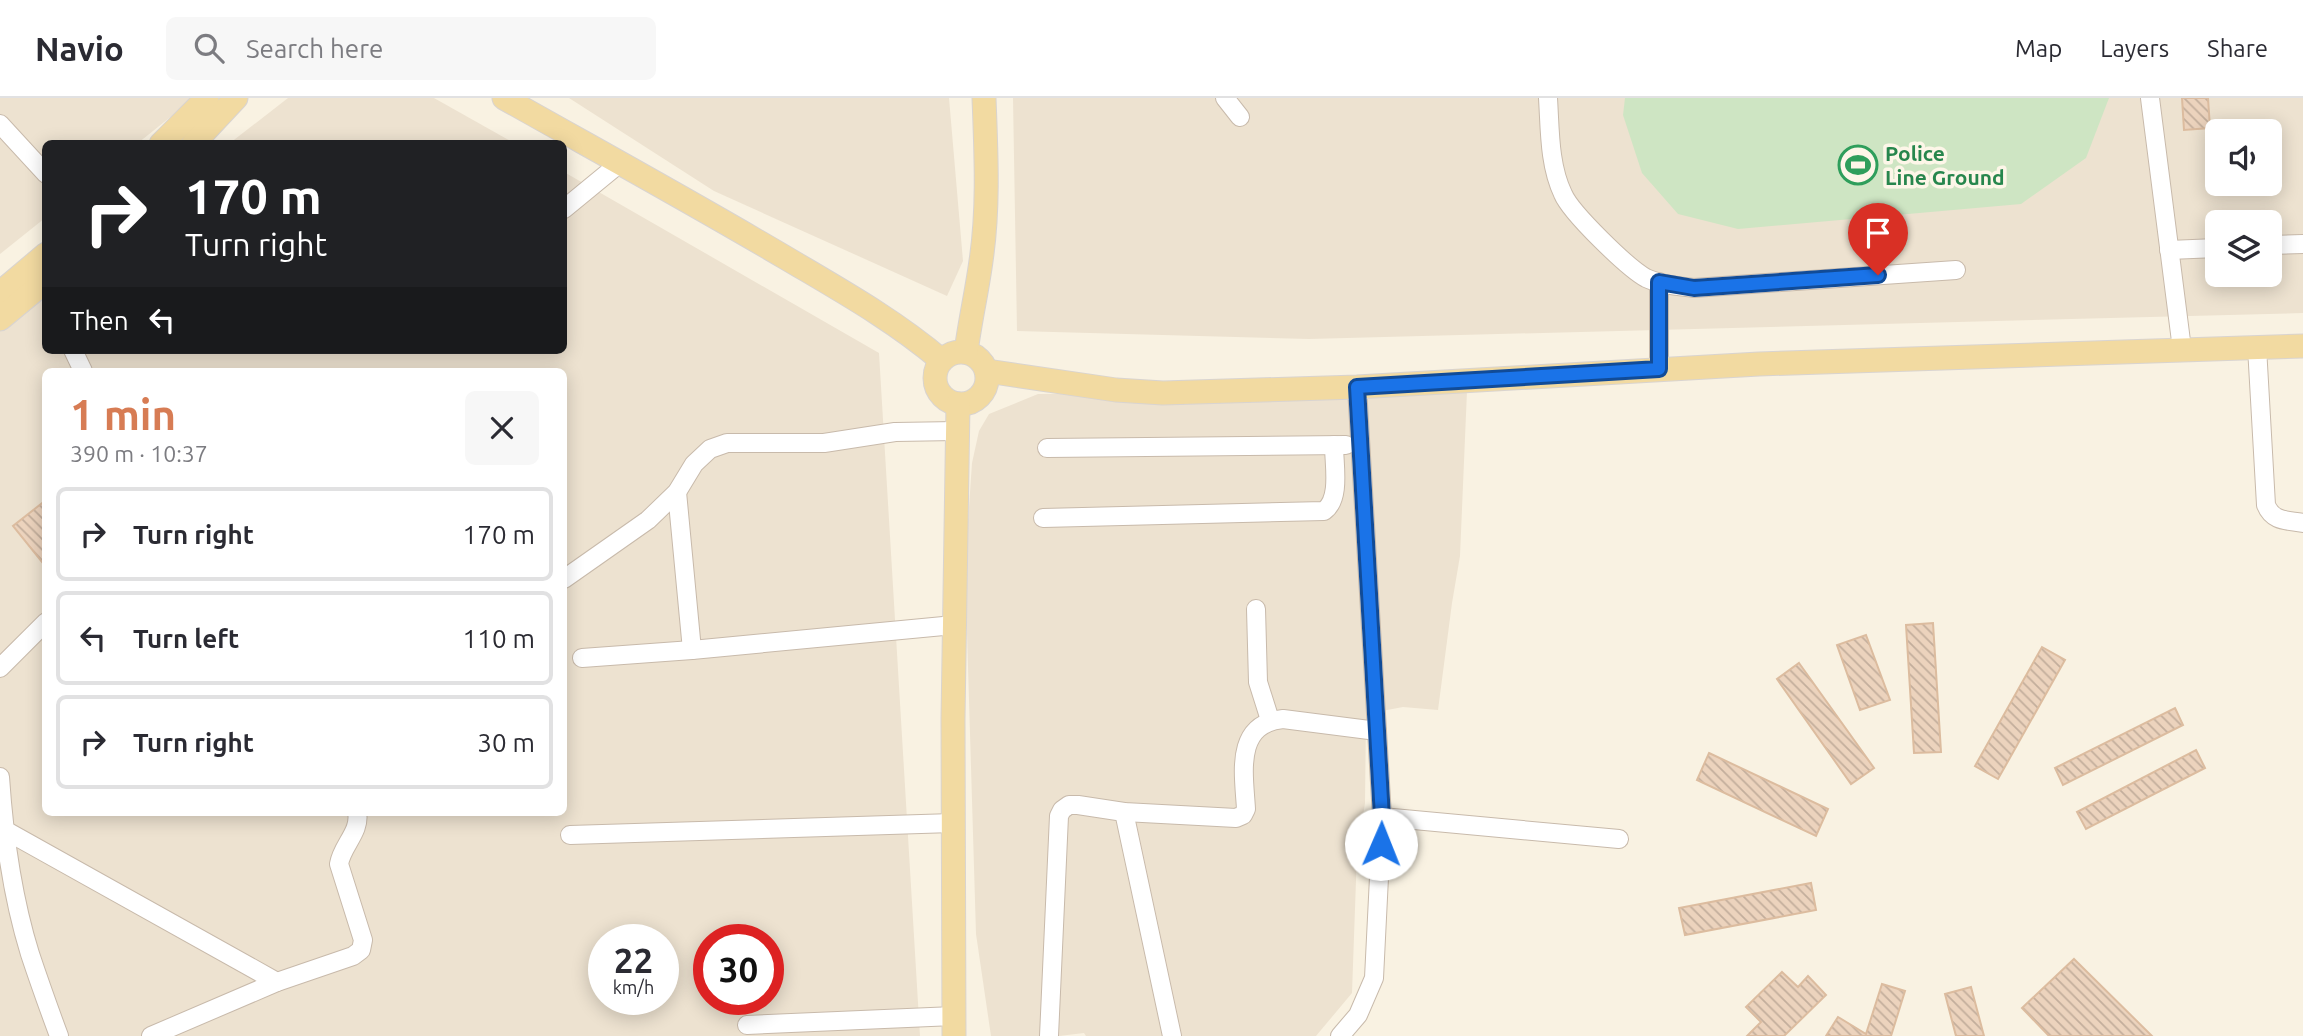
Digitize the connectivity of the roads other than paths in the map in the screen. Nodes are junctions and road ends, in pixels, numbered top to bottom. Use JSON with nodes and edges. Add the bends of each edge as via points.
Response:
{"nodes":[{"id":1,"x":504,"y":98,"type":"edge"},
{"id":2,"x":984,"y":98,"type":"edge"},
{"id":3,"x":1225,"y":98,"type":"edge"},
{"id":4,"x":1548,"y":98,"type":"edge"},
{"id":5,"x":2150,"y":98,"type":"edge"},
{"id":6,"x":221,"y":101,"type":"edge"},
{"id":7,"x":1240,"y":117,"type":"dead end"},
{"id":8,"x":0,"y":124,"type":"edge"},
{"id":9,"x":167,"y":140,"type":"edge"},
{"id":10,"x":196,"y":140,"type":"edge"},
{"id":11,"x":620,"y":163,"type":"junction"},
{"id":12,"x":42,"y":170,"type":"edge"},
{"id":13,"x":567,"y":207,"type":"edge"},
{"id":14,"x":2303,"y":244,"type":"edge"},
{"id":15,"x":2282,"y":245,"type":"edge"},
{"id":16,"x":2205,"y":248,"type":"edge"},
{"id":17,"x":2169,"y":250,"type":"junction"},
{"id":18,"x":1956,"y":270,"type":"dead end"},
{"id":19,"x":42,"y":276,"type":"edge"},
{"id":20,"x":1659,"y":282,"type":"junction"},
{"id":21,"x":0,"y":293,"type":"edge"},
{"id":22,"x":0,"y":319,"type":"edge"},
{"id":23,"x":2303,"y":346,"type":"edge"},
{"id":24,"x":2257,"y":347,"type":"junction"},
{"id":25,"x":2182,"y":349,"type":"junction"},
{"id":26,"x":966,"y":352,"type":"junction"},
{"id":27,"x":941,"y":360,"type":"junction"},
{"id":28,"x":1659,"y":369,"type":"junction"},
{"id":29,"x":987,"y":371,"type":"junction"},
{"id":30,"x":1357,"y":387,"type":"junction"},
{"id":31,"x":958,"y":404,"type":"junction"},
{"id":32,"x":956,"y":431,"type":"junction"},
{"id":33,"x":1334,"y":445,"type":"junction"},
{"id":34,"x":1360,"y":445,"type":"junction"},
{"id":35,"x":1047,"y":448,"type":"dead end"},
{"id":36,"x":677,"y":492,"type":"junction"},
{"id":37,"x":1043,"y":518,"type":"dead end"},
{"id":38,"x":2303,"y":523,"type":"edge"},
{"id":39,"x":567,"y":577,"type":"edge"},
{"id":40,"x":1256,"y":609,"type":"dead end"},
{"id":41,"x":954,"y":625,"type":"junction"},
{"id":42,"x":42,"y":626,"type":"edge"},
{"id":43,"x":692,"y":650,"type":"junction"},
{"id":44,"x":582,"y":658,"type":"dead end"},
{"id":45,"x":0,"y":668,"type":"edge"},
{"id":46,"x":1270,"y":720,"type":"junction"},
{"id":47,"x":1377,"y":731,"type":"junction"},
{"id":48,"x":0,"y":777,"type":"edge"},
{"id":49,"x":1124,"y":812,"type":"junction"},
{"id":50,"x":357,"y":816,"type":"edge"},
{"id":51,"x":1382,"y":817,"type":"junction"},
{"id":52,"x":953,"y":823,"type":"junction"},
{"id":53,"x":3,"y":830,"type":"junction"},
{"id":54,"x":570,"y":835,"type":"dead end"},
{"id":55,"x":1619,"y":839,"type":"dead end"},
{"id":56,"x":5,"y":862,"type":"edge"},
{"id":57,"x":277,"y":982,"type":"junction"},
{"id":58,"x":747,"y":1024,"type":"dead end"},
{"id":59,"x":954,"y":1026,"type":"edge"},
{"id":60,"x":59,"y":1036,"type":"edge"},
{"id":61,"x":151,"y":1036,"type":"edge"},
{"id":62,"x":1049,"y":1036,"type":"edge"},
{"id":63,"x":1172,"y":1036,"type":"edge"},
{"id":64,"x":1340,"y":1036,"type":"edge"}],
"edges":[{"from":1,"to":11,"type":"main road"},
{"from":2,"to":26,"type":"main road","via":[[986,204]]},
{"from":3,"to":7,"type":"street"},
{"from":4,"to":20,"type":"street","via":[[1552,151],[1563,195],[1631,268]]},
{"from":5,"to":17,"type":"street"},
{"from":6,"to":9,"type":"main road"},
{"from":6,"to":10,"type":"main road"},
{"from":8,"to":12,"type":"street"},
{"from":11,"to":13,"type":"street"},
{"from":11,"to":27,"type":"main road","via":[[881,314]]},
{"from":14,"to":15,"type":"street"},
{"from":16,"to":17,"type":"street"},
{"from":17,"to":25,"type":"street"},
{"from":18,"to":20,"type":"street","via":[[1694,288]]},
{"from":19,"to":21,"type":"main road"},
{"from":19,"to":22,"type":"main road"},
{"from":20,"to":28,"type":"street"},
{"from":23,"to":24,"type":"main road"},
{"from":24,"to":25,"type":"main road"},
{"from":24,"to":38,"type":"street","via":[[2266,505],[2277,519]]},
{"from":25,"to":28,"type":"main road"},
{"from":26,"to":27,"type":"main road"},
{"from":26,"to":29,"type":"main road","via":[[979,358]]},
{"from":27,"to":31,"type":"main road","via":[[935,383],[943,397]]},
{"from":28,"to":30,"type":"main road"},
{"from":29,"to":30,"type":"main road","via":[[1163,393]]},
{"from":29,"to":31,"type":"main road","via":[[981,395]]},
{"from":30,"to":34,"type":"street"},
{"from":31,"to":32,"type":"main road"},
{"from":32,"to":36,"type":"street","via":[[895,432],[824,443],[727,443],[710,449],[694,464]]},
{"from":32,"to":41,"type":"main road"},
{"from":33,"to":34,"type":"street"},
{"from":33,"to":35,"type":"street"},
{"from":33,"to":37,"type":"street","via":[[1334,496],[1324,511]]},
{"from":34,"to":47,"type":"street"},
{"from":36,"to":39,"type":"street","via":[[648,520]]},
{"from":36,"to":43,"type":"street"},
{"from":40,"to":46,"type":"street","via":[[1258,682]]},
{"from":41,"to":43,"type":"street"},
{"from":41,"to":52,"type":"main road"},
{"from":42,"to":45,"type":"street"},
{"from":43,"to":44,"type":"street"},
{"from":46,"to":47,"type":"street"},
{"from":46,"to":49,"type":"street","via":[[1258,727],[1246,748],[1243,816]]},
{"from":47,"to":51,"type":"street"},
{"from":48,"to":53,"type":"street"},
{"from":49,"to":62,"type":"street","via":[[1069,806],[1059,816]]},
{"from":49,"to":63,"type":"street"},
{"from":50,"to":57,"type":"street","via":[[356,829],[339,864],[363,940],[361,950]]},
{"from":51,"to":55,"type":"street"},
{"from":51,"to":64,"type":"street","via":[[1374,978],[1358,1015]]},
{"from":52,"to":54,"type":"street"},
{"from":52,"to":59,"type":"main road"},
{"from":53,"to":56,"type":"street"},
{"from":53,"to":57,"type":"street"},
{"from":56,"to":60,"type":"street"},
{"from":57,"to":61,"type":"street"},
{"from":58,"to":59,"type":"street"}]}
